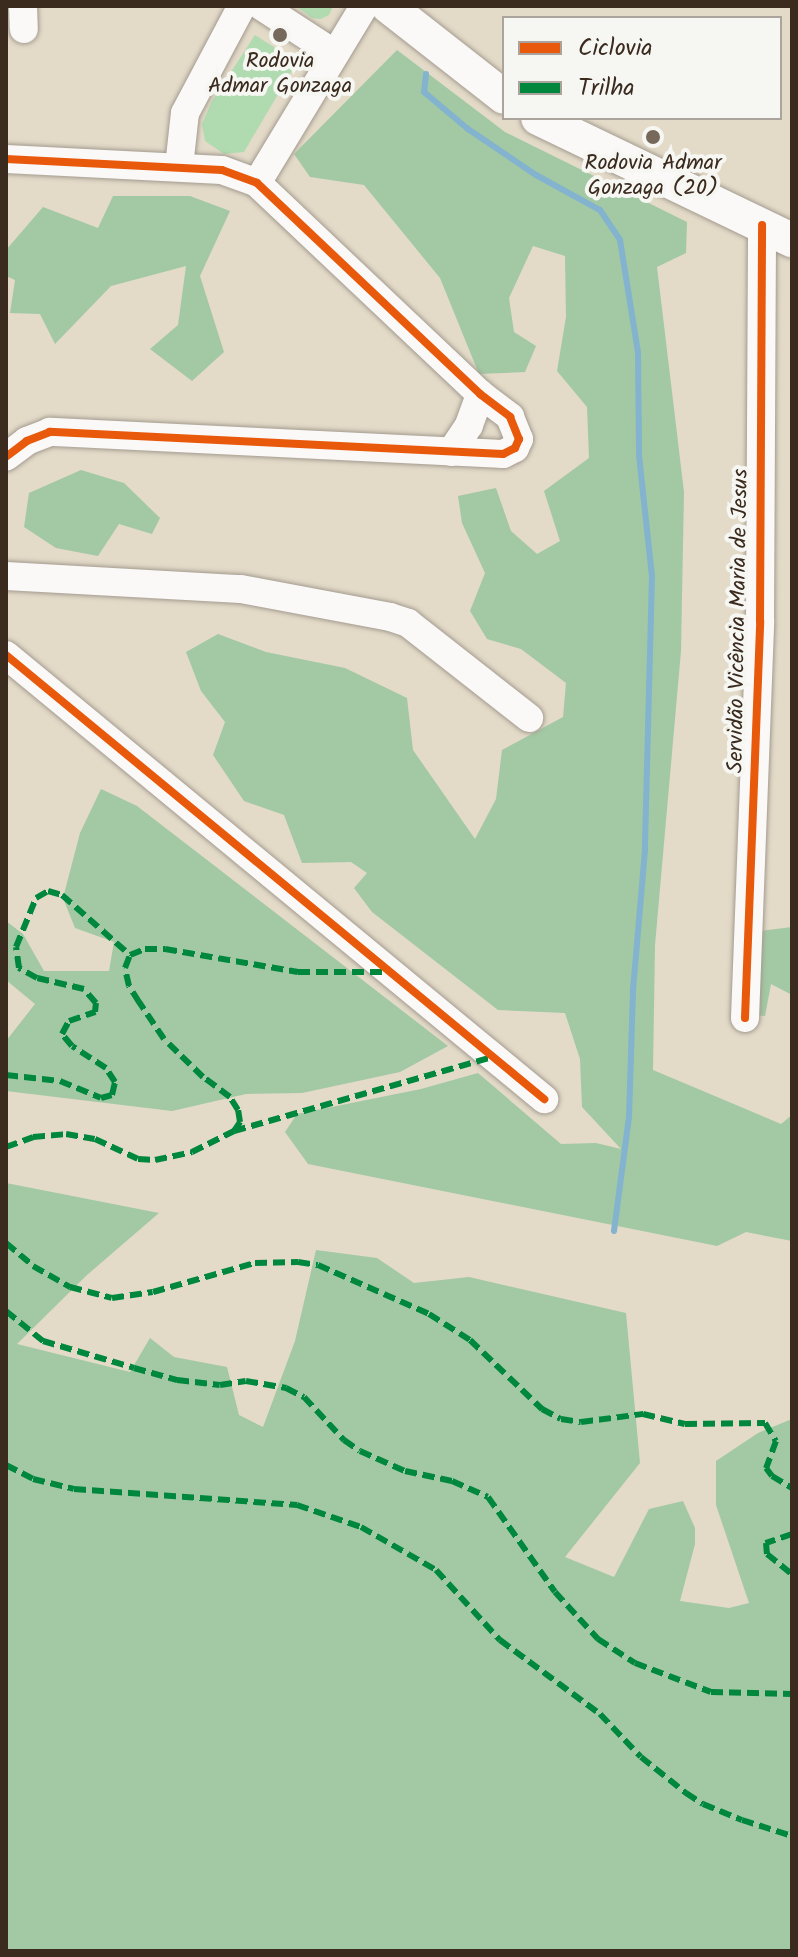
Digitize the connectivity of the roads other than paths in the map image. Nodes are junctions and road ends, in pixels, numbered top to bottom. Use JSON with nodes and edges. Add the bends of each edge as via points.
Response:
{"nodes":[{"id":1,"x":242,"y":6,"type":"edge"},
{"id":2,"x":261,"y":6,"type":"edge"},
{"id":3,"x":364,"y":6,"type":"edge"},
{"id":4,"x":388,"y":6,"type":"edge"},
{"id":5,"x":335,"y":54,"type":"junction"},
{"id":6,"x":502,"y":95,"type":"edge"},
{"id":7,"x":542,"y":120,"type":"edge"},
{"id":8,"x":6,"y":159,"type":"edge"},
{"id":9,"x":179,"y":167,"type":"junction"},
{"id":10,"x":257,"y":183,"type":"junction"},
{"id":11,"x":777,"y":233,"type":"edge"},
{"id":12,"x":480,"y":394,"type":"junction"},
{"id":13,"x":451,"y":452,"type":"junction"},
{"id":14,"x":6,"y":457,"type":"edge"},
{"id":15,"x":6,"y":576,"type":"edge"},
{"id":16,"x":6,"y":655,"type":"edge"},
{"id":17,"x":529,"y":718,"type":"dead end"},
{"id":18,"x":745,"y":1018,"type":"dead end"},
{"id":19,"x":544,"y":1099,"type":"dead end"}],
"edges":[{"from":1,"to":9,"type":"street","via":[[185,113]]},
{"from":2,"to":5,"type":"street"},
{"from":3,"to":5,"type":"street"},
{"from":4,"to":6,"type":"main road"},
{"from":5,"to":10,"type":"street"},
{"from":7,"to":11,"type":"main road"},
{"from":8,"to":9,"type":"street"},
{"from":9,"to":10,"type":"street","via":[[222,170]]},
{"from":10,"to":12,"type":"street"},
{"from":11,"to":18,"type":"street","name":"Servidão Vicência Maria de Jesus"},
{"from":12,"to":13,"type":"street","via":[[469,425]]},
{"from":12,"to":13,"type":"street","via":[[510,417],[519,439],[515,448],[503,454]]},
{"from":13,"to":14,"type":"street","via":[[50,432]]},
{"from":15,"to":17,"type":"street","via":[[241,589],[390,617],[408,623]]},
{"from":16,"to":19,"type":"street"}]}
